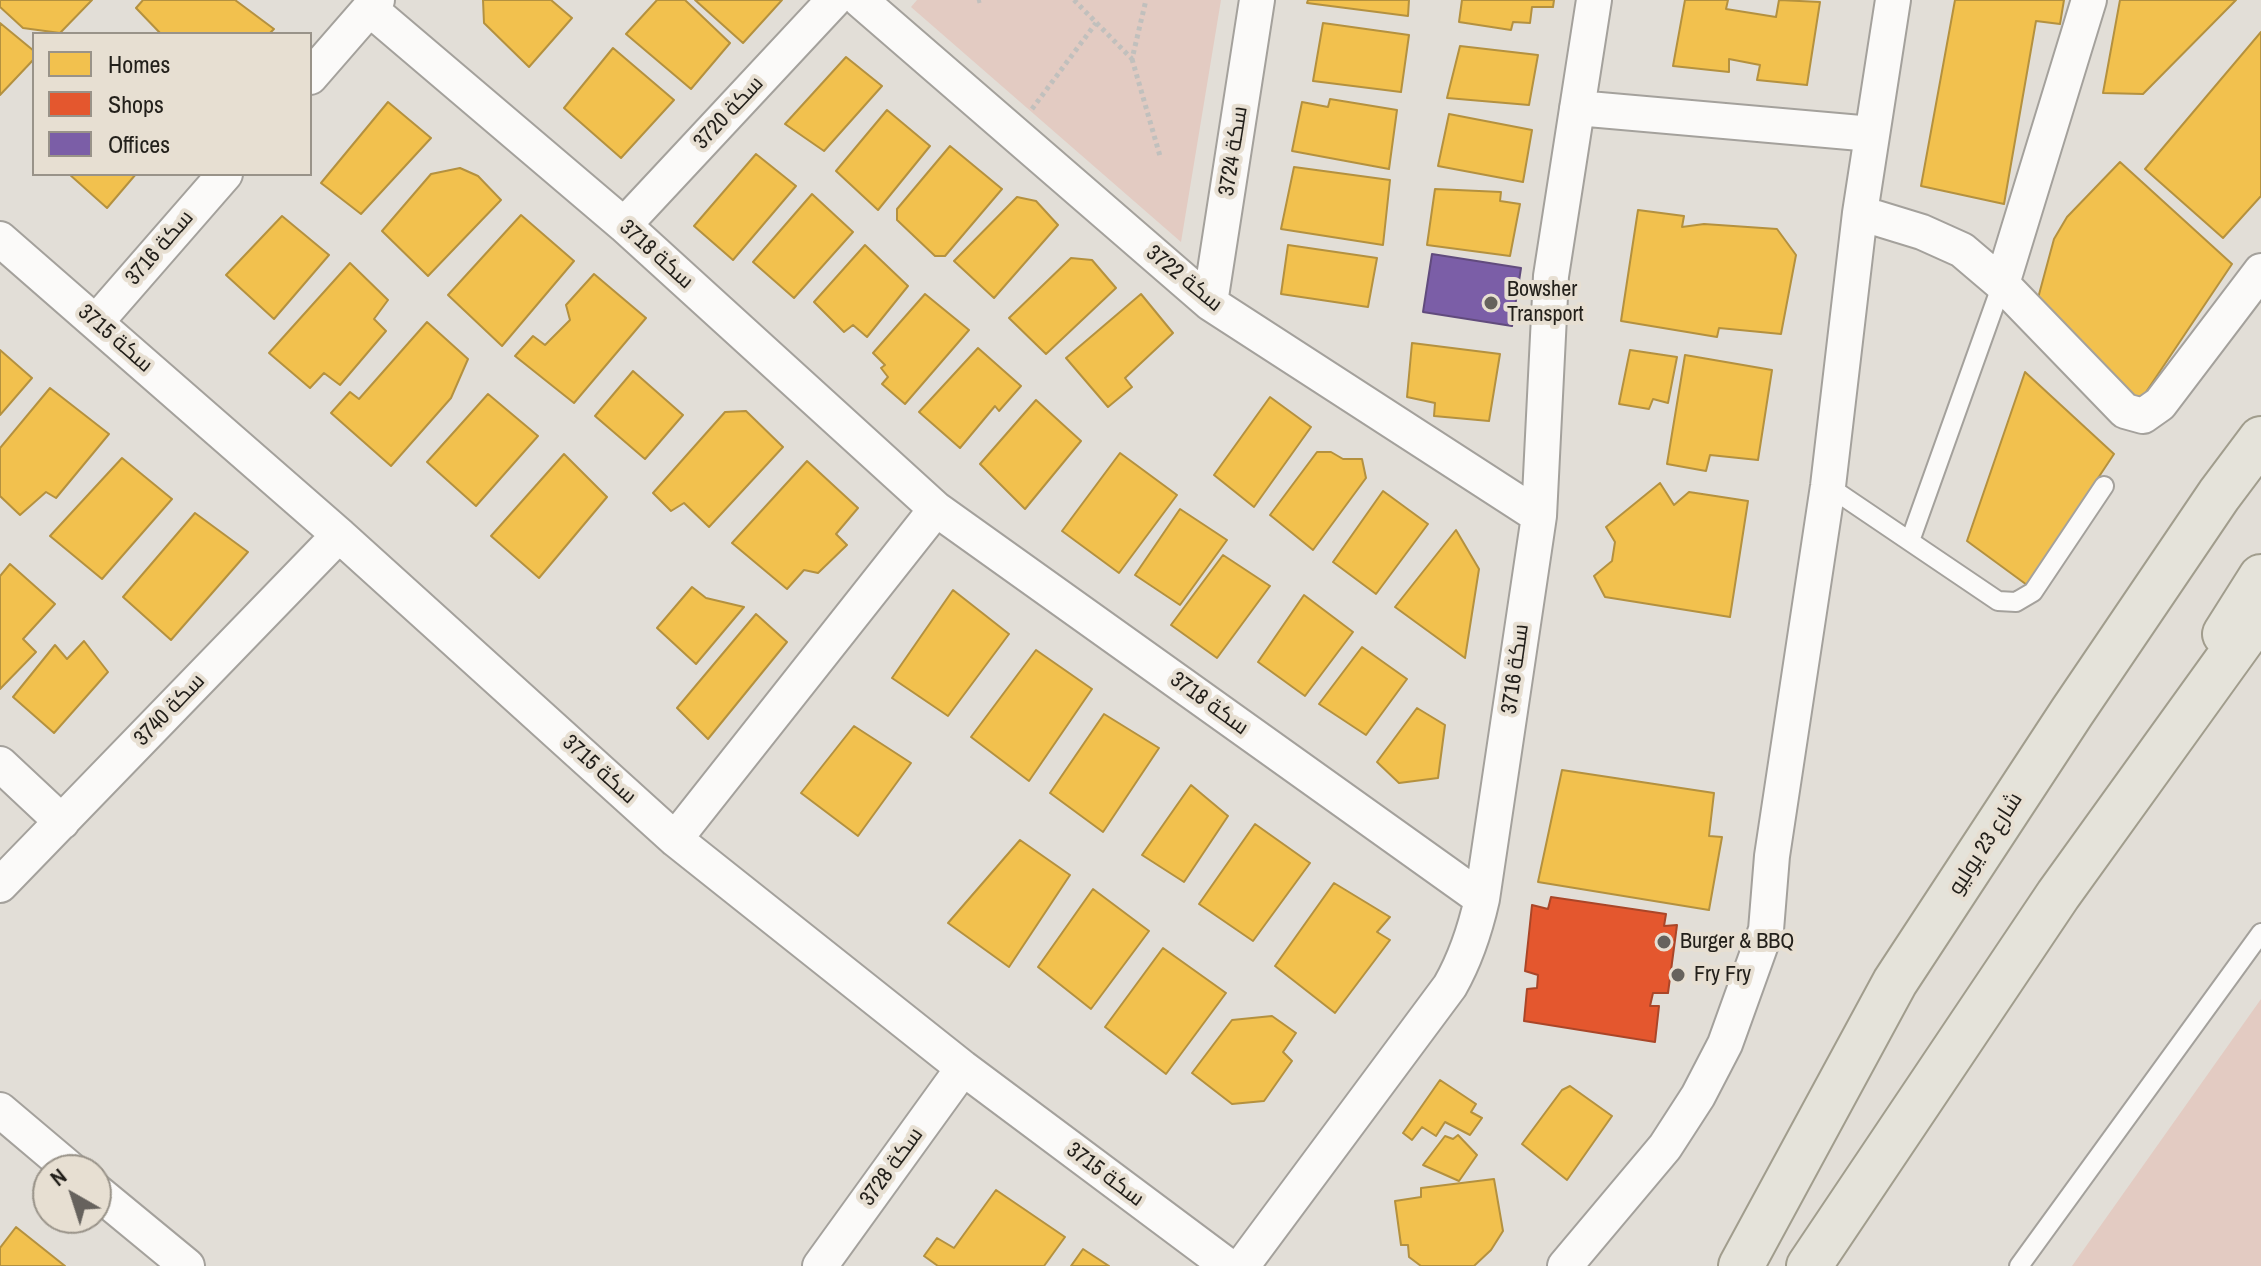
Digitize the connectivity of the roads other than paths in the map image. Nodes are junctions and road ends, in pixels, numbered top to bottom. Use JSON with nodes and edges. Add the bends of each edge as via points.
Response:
{"nodes":[{"id":1,"x":834,"y":0,"type":"edge"},
{"id":2,"x":860,"y":0,"type":"edge"},
{"id":3,"x":1257,"y":0,"type":"edge"},
{"id":4,"x":1594,"y":0,"type":"edge"},
{"id":5,"x":1893,"y":0,"type":"edge"},
{"id":6,"x":2089,"y":0,"type":"edge"},
{"id":7,"x":373,"y":4,"type":"edge"},
{"id":8,"x":312,"y":75,"type":"edge"},
{"id":9,"x":1577,"y":108,"type":"junction"},
{"id":10,"x":1872,"y":134,"type":"junction"},
{"id":11,"x":223,"y":176,"type":"edge"},
{"id":12,"x":1860,"y":213,"type":"junction"},
{"id":13,"x":624,"y":225,"type":"junction"},
{"id":14,"x":0,"y":239,"type":"edge"},
{"id":15,"x":2261,"y":271,"type":"edge"},
{"id":16,"x":2002,"y":284,"type":"junction"},
{"id":17,"x":1210,"y":303,"type":"junction"},
{"id":18,"x":96,"y":322,"type":"junction"},
{"id":19,"x":2261,"y":418,"type":"edge"},
{"id":20,"x":2261,"y":439,"type":"edge"},
{"id":21,"x":1828,"y":486,"type":"junction"},
{"id":22,"x":2104,"y":486,"type":"dead end"},
{"id":23,"x":2219,"y":495,"type":"junction"},
{"id":24,"x":936,"y":509,"type":"junction"},
{"id":25,"x":1539,"y":516,"type":"junction"},
{"id":26,"x":339,"y":535,"type":"junction"},
{"id":27,"x":1910,"y":541,"type":"junction"},
{"id":28,"x":2261,"y":577,"type":"edge"},
{"id":29,"x":2261,"y":613,"type":"edge"},
{"id":30,"x":2261,"y":654,"type":"edge"},
{"id":31,"x":0,"y":764,"type":"edge"},
{"id":32,"x":62,"y":822,"type":"junction"},
{"id":33,"x":675,"y":839,"type":"junction"},
{"id":34,"x":0,"y":885,"type":"edge"},
{"id":35,"x":2058,"y":895,"type":"junction"},
{"id":36,"x":1482,"y":899,"type":"junction"},
{"id":37,"x":2261,"y":933,"type":"edge"},
{"id":38,"x":963,"y":1068,"type":"junction"},
{"id":39,"x":0,"y":1110,"type":"edge"},
{"id":40,"x":52,"y":1154,"type":"edge"},
{"id":41,"x":112,"y":1204,"type":"edge"},
{"id":42,"x":187,"y":1266,"type":"edge"},
{"id":43,"x":820,"y":1266,"type":"edge"},
{"id":44,"x":1228,"y":1266,"type":"edge"},
{"id":45,"x":1242,"y":1266,"type":"edge"},
{"id":46,"x":1565,"y":1266,"type":"edge"},
{"id":47,"x":1741,"y":1266,"type":"edge"},
{"id":48,"x":1809,"y":1266,"type":"edge"},
{"id":49,"x":2019,"y":1266,"type":"edge"}],
"edges":[{"from":1,"to":13,"type":"street","name":"سكة 3720"},
{"from":2,"to":17,"type":"street","name":"سكة 3722"},
{"from":3,"to":17,"type":"street","name":"سكة 3724"},
{"from":4,"to":9,"type":"street","name":"سكة 3716"},
{"from":5,"to":10,"type":"street"},
{"from":6,"to":16,"type":"street"},
{"from":7,"to":8,"type":"street"},
{"from":7,"to":13,"type":"street","name":"سكة 3718"},
{"from":9,"to":10,"type":"street"},
{"from":9,"to":25,"type":"street","name":"سكة 3716","via":[[1551,276]]},
{"from":10,"to":12,"type":"street"},
{"from":11,"to":18,"type":"street","name":"سكة 3716"},
{"from":12,"to":16,"type":"street","via":[[1962,250]]},
{"from":12,"to":21,"type":"street"},
{"from":13,"to":24,"type":"street","name":"سكة 3718"},
{"from":14,"to":18,"type":"street","name":"سكة 3715"},
{"from":15,"to":16,"type":"street","via":[[2160,404],[2143,416],[2125,411]]},
{"from":16,"to":27,"type":"lane"},
{"from":17,"to":25,"type":"street","name":"سكة 3722"},
{"from":18,"to":26,"type":"street","name":"سكة 3715"},
{"from":19,"to":23,"type":"main road"},
{"from":20,"to":23,"type":"main road","name":"شارع 23 يوليو"},
{"from":21,"to":27,"type":"lane"},
{"from":21,"to":46,"type":"street","via":[[1761,945],[1725,1044],[1698,1096],[1665,1147]]},
{"from":22,"to":27,"type":"lane","via":[[2033,592],[2016,602],[1998,601]]},
{"from":23,"to":47,"type":"main road","name":"شارع 23 يوليو","via":[[1895,982]]},
{"from":24,"to":33,"type":"street"},
{"from":24,"to":36,"type":"street","name":"سكة 3718"},
{"from":25,"to":36,"type":"street","name":"سكة 3716"},
{"from":26,"to":32,"type":"street","name":"سكة 3740"},
{"from":26,"to":33,"type":"street","name":"سكة 3715"},
{"from":28,"to":35,"type":"main road"},
{"from":29,"to":35,"type":"main road"},
{"from":30,"to":35,"type":"main road"},
{"from":31,"to":32,"type":"street"},
{"from":32,"to":34,"type":"street","name":"سكة 3740"},
{"from":33,"to":38,"type":"street","name":"سكة 3715"},
{"from":35,"to":48,"type":"main road"},
{"from":36,"to":45,"type":"street","name":"سكة 3716","via":[[1464,962],[1450,986]]},
{"from":37,"to":49,"type":"lane"},
{"from":38,"to":43,"type":"street","name":"سكة 3728"},
{"from":38,"to":44,"type":"street","name":"سكة 3715"},
{"from":39,"to":40,"type":"street"},
{"from":41,"to":42,"type":"street"}]}
